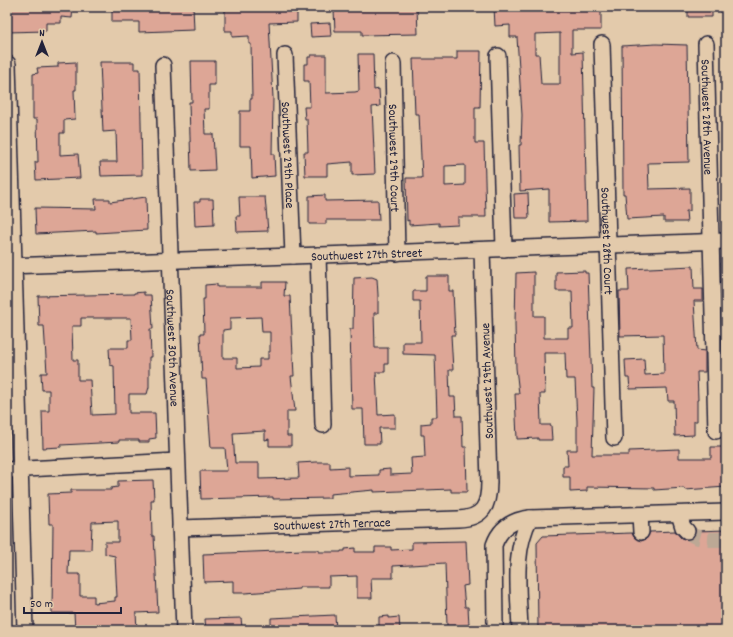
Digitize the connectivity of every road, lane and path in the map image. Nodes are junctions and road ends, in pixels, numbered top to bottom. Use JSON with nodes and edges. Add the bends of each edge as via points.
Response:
{"nodes":[{"id":1,"x":602,"y":44,"type":"dead end"},
{"id":2,"x":706,"y":44,"type":"dead end"},
{"id":3,"x":285,"y":55,"type":"dead end"},
{"id":4,"x":498,"y":56,"type":"dead end"},
{"id":5,"x":8,"y":64,"type":"edge"},
{"id":6,"x":393,"y":64,"type":"dead end"},
{"id":7,"x":163,"y":65,"type":"dead end"},
{"id":8,"x":711,"y":241,"type":"junction"},
{"id":9,"x":726,"y":241,"type":"edge"},
{"id":10,"x":606,"y":245,"type":"junction"},
{"id":11,"x":504,"y":249,"type":"junction"},
{"id":12,"x":482,"y":250,"type":"junction"},
{"id":13,"x":397,"y":253,"type":"junction"},
{"id":14,"x":318,"y":255,"type":"junction"},
{"id":15,"x":293,"y":256,"type":"junction"},
{"id":16,"x":170,"y":260,"type":"junction"},
{"id":17,"x":10,"y":266,"type":"edge"},
{"id":18,"x":323,"y":425,"type":"dead end"},
{"id":19,"x":716,"y":431,"type":"dead end"},
{"id":20,"x":614,"y":438,"type":"dead end"},
{"id":21,"x":177,"y":461,"type":"junction"},
{"id":22,"x":14,"y":469,"type":"edge"},
{"id":23,"x":482,"y":511,"type":"joint"},
{"id":24,"x":725,"y":513,"type":"edge"},
{"id":25,"x":679,"y":514,"type":"junction"},
{"id":26,"x":640,"y":515,"type":"junction"},
{"id":27,"x":530,"y":518,"type":"junction"},
{"id":28,"x":180,"y":528,"type":"junction"},
{"id":29,"x":687,"y":531,"type":"tunnel mouth"},
{"id":30,"x":641,"y":532,"type":"dead end"},
{"id":31,"x":495,"y":628,"type":"edge"},
{"id":32,"x":25,"y":630,"type":"edge"},
{"id":33,"x":184,"y":630,"type":"edge"},
{"id":34,"x":520,"y":630,"type":"edge"}],
"edges":[{"from":1,"to":10,"type":"street","name":"Southwest 28th Court"},
{"from":2,"to":8,"type":"street","name":"Southwest 28th Avenue"},
{"from":3,"to":15,"type":"street","name":"Southwest 29th Place"},
{"from":4,"to":11,"type":"street"},
{"from":5,"to":17,"type":"street"},
{"from":6,"to":13,"type":"street","name":"Southwest 29th Court"},
{"from":7,"to":16,"type":"street","name":"Southwest 30th Avenue"},
{"from":8,"to":9,"type":"street","name":"Southwest 27th Street"},
{"from":8,"to":10,"type":"street","name":"Southwest 27th Street"},
{"from":8,"to":19,"type":"street","name":"Southwest 28th Avenue"},
{"from":10,"to":11,"type":"street","name":"Southwest 27th Street"},
{"from":10,"to":20,"type":"street","name":"Southwest 28th Court"},
{"from":11,"to":12,"type":"street","name":"Southwest 27th Street"},
{"from":12,"to":13,"type":"street","name":"Southwest 27th Street"},
{"from":12,"to":23,"type":"street","name":"Southwest 29th Avenue","via":[[489,482],[489,495]]},
{"from":13,"to":14,"type":"street","name":"Southwest 27th Street"},
{"from":14,"to":15,"type":"street","name":"Southwest 27th Street"},
{"from":14,"to":18,"type":"street"},
{"from":15,"to":16,"type":"street","name":"Southwest 27th Street"},
{"from":16,"to":17,"type":"street","name":"Southwest 27th Street"},
{"from":16,"to":21,"type":"street","name":"Southwest 30th Avenue"},
{"from":17,"to":22,"type":"street"},
{"from":21,"to":22,"type":"street"},
{"from":21,"to":28,"type":"street","name":"Southwest 30th Avenue"},
{"from":22,"to":32,"type":"street"},
{"from":23,"to":28,"type":"street","name":"Southwest 27th Terrace","via":[[468,519]]},
{"from":24,"to":25,"type":"street"},
{"from":25,"to":26,"type":"street"},
{"from":25,"to":29,"type":"street"},
{"from":26,"to":27,"type":"street"},
{"from":26,"to":30,"type":"street"},
{"from":27,"to":31,"type":"street","via":[[514,521],[496,539]]},
{"from":27,"to":34,"type":"street","via":[[522,532],[519,547]]},
{"from":28,"to":33,"type":"street","name":"Southwest 30th Avenue"}]}
